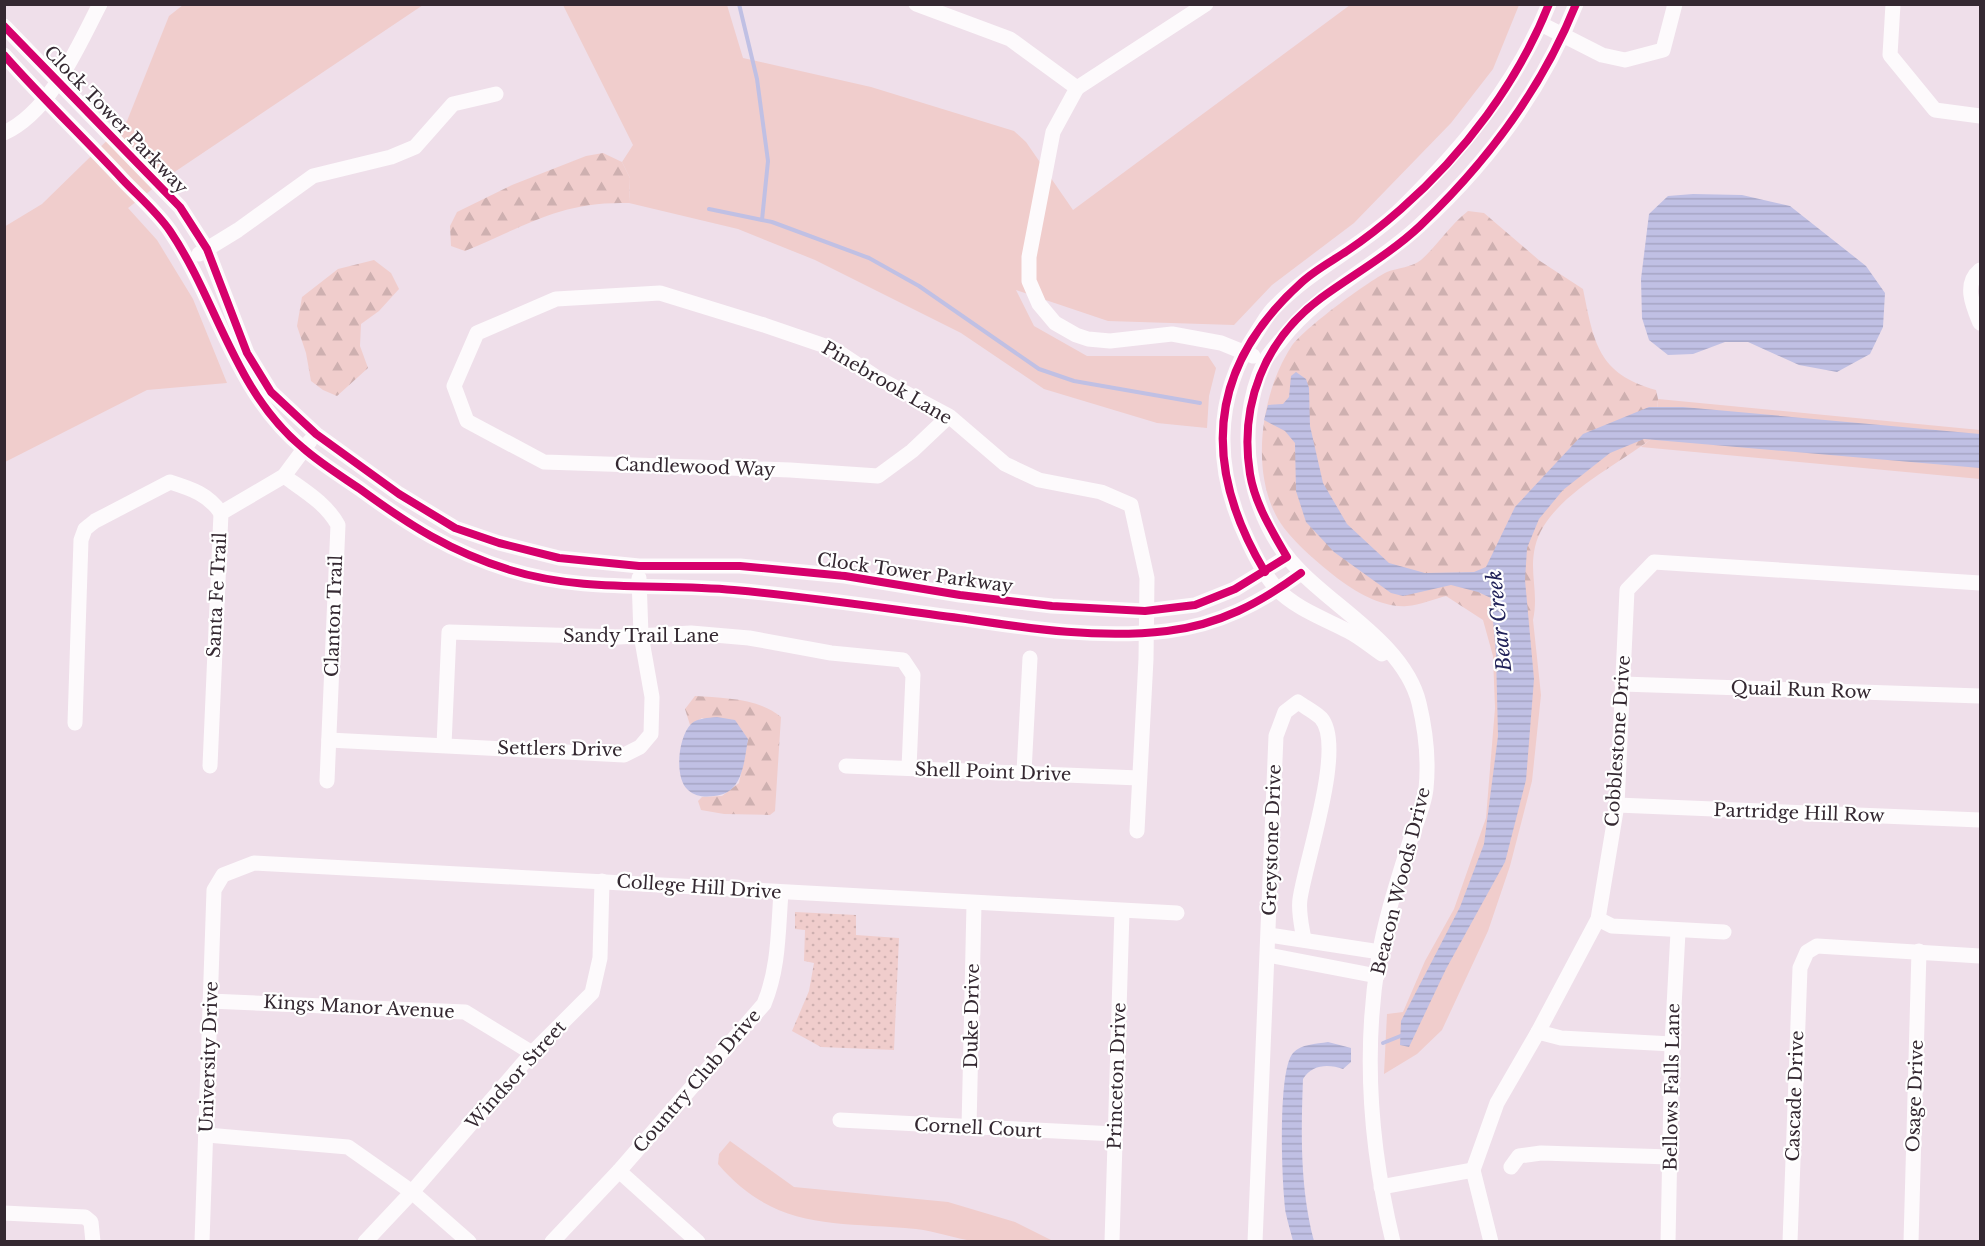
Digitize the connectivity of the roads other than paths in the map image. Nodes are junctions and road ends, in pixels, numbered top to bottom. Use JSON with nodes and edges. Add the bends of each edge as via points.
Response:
{"nodes":[{"id":1,"x":100,"y":4,"type":"edge"},
{"id":2,"x":916,"y":4,"type":"edge"},
{"id":3,"x":1206,"y":4,"type":"edge"},
{"id":4,"x":1549,"y":4,"type":"edge"},
{"id":5,"x":1576,"y":4,"type":"edge"},
{"id":6,"x":1675,"y":4,"type":"edge"},
{"id":7,"x":1893,"y":4,"type":"edge"},
{"id":8,"x":1541,"y":24,"type":"junction"},
{"id":9,"x":4,"y":26,"type":"edge"},
{"id":10,"x":1564,"y":35,"type":"junction"},
{"id":11,"x":4,"y":54,"type":"edge"},
{"id":12,"x":58,"y":82,"type":"junction"},
{"id":13,"x":1077,"y":88,"type":"junction"},
{"id":14,"x":496,"y":94,"type":"dead end"},
{"id":15,"x":43,"y":99,"type":"junction"},
{"id":16,"x":1980,"y":116,"type":"edge"},
{"id":17,"x":4,"y":133,"type":"edge"},
{"id":18,"x":1461,"y":147,"type":"junction"},
{"id":19,"x":1480,"y":164,"type":"junction"},
{"id":20,"x":207,"y":249,"type":"junction"},
{"id":21,"x":188,"y":260,"type":"junction"},
{"id":22,"x":1980,"y":270,"type":"edge"},
{"id":23,"x":1980,"y":323,"type":"edge"},
{"id":24,"x":1244,"y":352,"type":"junction"},
{"id":25,"x":1264,"y":362,"type":"junction"},
{"id":26,"x":454,"y":386,"type":"joint"},
{"id":27,"x":950,"y":416,"type":"junction"},
{"id":28,"x":316,"y":434,"type":"junction"},
{"id":29,"x":304,"y":450,"type":"junction"},
{"id":30,"x":284,"y":476,"type":"junction"},
{"id":31,"x":221,"y":513,"type":"junction"},
{"id":32,"x":1287,"y":557,"type":"junction"},
{"id":33,"x":639,"y":566,"type":"junction"},
{"id":34,"x":1265,"y":572,"type":"junction"},
{"id":35,"x":1301,"y":573,"type":"junction"},
{"id":36,"x":1980,"y":583,"type":"edge"},
{"id":37,"x":640,"y":588,"type":"junction"},
{"id":38,"x":1278,"y":590,"type":"junction"},
{"id":39,"x":1145,"y":611,"type":"junction"},
{"id":40,"x":1146,"y":633,"type":"junction"},
{"id":41,"x":641,"y":635,"type":"junction"},
{"id":42,"x":1030,"y":658,"type":"dead end"},
{"id":43,"x":1401,"y":667,"type":"junction"},
{"id":44,"x":1622,"y":684,"type":"junction"},
{"id":45,"x":1980,"y":696,"type":"edge"},
{"id":46,"x":75,"y":723,"type":"dead end"},
{"id":47,"x":329,"y":740,"type":"junction"},
{"id":48,"x":444,"y":745,"type":"junction"},
{"id":49,"x":210,"y":766,"type":"dead end"},
{"id":50,"x":846,"y":766,"type":"dead end"},
{"id":51,"x":909,"y":768,"type":"junction"},
{"id":52,"x":1024,"y":772,"type":"junction"},
{"id":53,"x":1139,"y":778,"type":"junction"},
{"id":54,"x":327,"y":781,"type":"dead end"},
{"id":55,"x":1617,"y":806,"type":"junction"},
{"id":56,"x":1980,"y":820,"type":"edge"},
{"id":57,"x":1137,"y":831,"type":"dead end"},
{"id":58,"x":223,"y":875,"type":"joint"},
{"id":59,"x":602,"y":881,"type":"junction"},
{"id":60,"x":781,"y":893,"type":"junction"},
{"id":61,"x":974,"y":904,"type":"junction"},
{"id":62,"x":1122,"y":911,"type":"junction"},
{"id":63,"x":1178,"y":913,"type":"dead end"},
{"id":64,"x":1598,"y":919,"type":"junction"},
{"id":65,"x":1678,"y":932,"type":"junction"},
{"id":66,"x":1724,"y":932,"type":"dead end"},
{"id":67,"x":1269,"y":935,"type":"junction"},
{"id":68,"x":1304,"y":940,"type":"junction"},
{"id":69,"x":1919,"y":951,"type":"junction"},
{"id":70,"x":1380,"y":952,"type":"junction"},
{"id":71,"x":1268,"y":955,"type":"junction"},
{"id":72,"x":1980,"y":956,"type":"edge"},
{"id":73,"x":1377,"y":975,"type":"junction"},
{"id":74,"x":210,"y":1001,"type":"junction"},
{"id":75,"x":1538,"y":1032,"type":"junction"},
{"id":76,"x":1672,"y":1044,"type":"junction"},
{"id":77,"x":532,"y":1053,"type":"junction"},
{"id":78,"x":840,"y":1120,"type":"dead end"},
{"id":79,"x":969,"y":1128,"type":"junction"},
{"id":80,"x":1115,"y":1134,"type":"junction"},
{"id":81,"x":207,"y":1135,"type":"junction"},
{"id":82,"x":1671,"y":1157,"type":"junction"},
{"id":83,"x":1511,"y":1167,"type":"dead end"},
{"id":84,"x":1473,"y":1170,"type":"junction"},
{"id":85,"x":619,"y":1171,"type":"junction"},
{"id":86,"x":1381,"y":1187,"type":"junction"},
{"id":87,"x":412,"y":1192,"type":"junction"},
{"id":88,"x":4,"y":1213,"type":"edge"},
{"id":89,"x":93,"y":1242,"type":"edge"},
{"id":90,"x":202,"y":1242,"type":"edge"},
{"id":91,"x":365,"y":1242,"type":"edge"},
{"id":92,"x":469,"y":1242,"type":"edge"},
{"id":93,"x":552,"y":1242,"type":"edge"},
{"id":94,"x":698,"y":1242,"type":"edge"},
{"id":95,"x":1112,"y":1242,"type":"edge"},
{"id":96,"x":1255,"y":1242,"type":"edge"},
{"id":97,"x":1393,"y":1242,"type":"edge"},
{"id":98,"x":1491,"y":1242,"type":"edge"},
{"id":99,"x":1668,"y":1242,"type":"edge"},
{"id":100,"x":1790,"y":1242,"type":"edge"},
{"id":101,"x":1911,"y":1242,"type":"edge"}],
"edges":[{"from":1,"to":12,"type":"street"},
{"from":2,"to":13,"type":"street","via":[[1010,39]]},
{"from":3,"to":13,"type":"street"},
{"from":4,"to":8,"type":"street"},
{"from":5,"to":10,"type":"street"},
{"from":6,"to":10,"type":"street","via":[[1663,50],[1625,60],[1602,56]]},
{"from":7,"to":16,"type":"street","via":[[1890,55],[1935,110]]},
{"from":8,"to":10,"type":"street"},
{"from":8,"to":18,"type":"street","via":[[1506,89]]},
{"from":9,"to":12,"type":"street","name":"Clock Tower Parkway"},
{"from":10,"to":19,"type":"street","via":[[1527,103]]},
{"from":11,"to":15,"type":"street","name":"Clock Tower Parkway"},
{"from":12,"to":15,"type":"street"},
{"from":12,"to":20,"type":"street","name":"Clock Tower Parkway","via":[[180,207]]},
{"from":13,"to":24,"type":"street","via":[[1053,132],[1029,258],[1029,281],[1039,304],[1064,329],[1088,339],[1172,333]]},
{"from":14,"to":20,"type":"street","via":[[453,104],[416,147],[314,176]]},
{"from":15,"to":17,"type":"street","via":[[18,126]]},
{"from":15,"to":21,"type":"street","name":"Clock Tower Parkway","via":[[167,226]]},
{"from":18,"to":19,"type":"street"},
{"from":18,"to":24,"type":"street","via":[[1402,208],[1304,279],[1274,308]]},
{"from":19,"to":25,"type":"street","via":[[1418,227],[1364,270],[1319,299],[1292,325]]},
{"from":20,"to":21,"type":"street"},
{"from":20,"to":28,"type":"street","name":"Clock Tower Parkway","via":[[248,353],[271,392]]},
{"from":21,"to":29,"type":"street","name":"Clock Tower Parkway","via":[[259,402]]},
{"from":22,"to":23,"type":"street","via":[[1971,282],[1971,295]]},
{"from":24,"to":25,"type":"street"},
{"from":24,"to":34,"type":"street","via":[[1225,404],[1225,481],[1242,528]]},
{"from":25,"to":32,"type":"street","via":[[1250,409],[1250,476],[1265,518]]},
{"from":26,"to":27,"type":"street","name":"Candlewood Way","via":[[466,420],[544,462],[878,476],[912,452]]},
{"from":26,"to":27,"type":"street","name":"Pinebrook Lane","via":[[477,333],[556,299],[660,293],[834,349],[876,377]]},
{"from":27,"to":39,"type":"street","name":"Pinebrook Lane","via":[[1005,464],[1039,480],[1101,492],[1131,505],[1147,578]]},
{"from":28,"to":29,"type":"street","name":"Santa Fe Trail"},
{"from":28,"to":33,"type":"street","name":"Clock Tower Parkway","via":[[399,494],[455,528],[559,558]]},
{"from":29,"to":30,"type":"street","name":"Santa Fe Trail"},
{"from":29,"to":37,"type":"street","name":"Clock Tower Parkway","via":[[408,525],[450,548],[544,579],[596,587]]},
{"from":30,"to":31,"type":"street","name":"Santa Fe Trail"},
{"from":30,"to":47,"type":"street","name":"Clanton Trail","via":[[320,503],[338,525]]},
{"from":31,"to":46,"type":"street","via":[[213,501],[198,491],[170,482],[86,529],[81,540]]},
{"from":31,"to":49,"type":"street","name":"Santa Fe Trail"},
{"from":32,"to":34,"type":"street","name":"Clock Tower Parkway"},
{"from":32,"to":35,"type":"street","name":"Beacon Woods Drive"},
{"from":33,"to":37,"type":"street","name":"Settlers Drive"},
{"from":33,"to":39,"type":"street","name":"Clock Tower Parkway","via":[[740,566],[845,576],[1052,606]]},
{"from":34,"to":38,"type":"street","name":"Beacon Woods Drive"},
{"from":34,"to":39,"type":"street","name":"Clock Tower Parkway","via":[[1195,604]]},
{"from":35,"to":38,"type":"street","name":"Clock Tower Parkway"},
{"from":35,"to":43,"type":"street","name":"Beacon Woods Drive","via":[[1363,624]]},
{"from":36,"to":44,"type":"street","name":"Cobblestone Drive","via":[[1654,562],[1627,590]]},
{"from":37,"to":40,"type":"street","name":"Clock Tower Parkway","via":[[730,589],[1060,632]]},
{"from":37,"to":41,"type":"street","name":"Settlers Drive"},
{"from":38,"to":40,"type":"street","name":"Clock Tower Parkway","via":[[1233,616],[1201,626]]},
{"from":38,"to":43,"type":"street","name":"Beacon Woods Drive","via":[[1351,632]]},
{"from":39,"to":40,"type":"street"},
{"from":40,"to":53,"type":"street"},
{"from":41,"to":48,"type":"street","name":"Sandy Trail Lane","via":[[619,638],[449,632]]},
{"from":41,"to":48,"type":"street","name":"Settlers Drive","via":[[652,697],[651,734],[640,747],[624,755]]},
{"from":41,"to":51,"type":"street","name":"Sandy Trail Lane","via":[[691,633],[749,638],[831,653],[903,660],[913,675]]},
{"from":42,"to":52,"type":"street"},
{"from":43,"to":70,"type":"street","name":"Beacon Woods Drive","via":[[1418,697],[1427,741],[1426,792]]},
{"from":44,"to":45,"type":"street","name":"Quail Run Row"},
{"from":44,"to":55,"type":"street","name":"Cobblestone Drive"},
{"from":47,"to":48,"type":"street","name":"Settlers Drive"},
{"from":47,"to":54,"type":"street","name":"Clanton Trail"},
{"from":50,"to":51,"type":"street","name":"Shell Point Drive"},
{"from":51,"to":52,"type":"street","name":"Shell Point Drive"},
{"from":52,"to":53,"type":"street","name":"Shell Point Drive"},
{"from":53,"to":57,"type":"street"},
{"from":55,"to":56,"type":"street","name":"Partridge Hill Row"},
{"from":55,"to":64,"type":"street","name":"Cobblestone Drive"},
{"from":58,"to":59,"type":"street","name":"College Hill Drive","via":[[254,864]]},
{"from":58,"to":74,"type":"street","name":"University Drive","via":[[214,890]]},
{"from":59,"to":60,"type":"street","name":"College Hill Drive"},
{"from":59,"to":77,"type":"street","name":"Windsor Street","via":[[600,958],[592,993]]},
{"from":60,"to":61,"type":"street","name":"College Hill Drive"},
{"from":60,"to":85,"type":"street","name":"Country Club Drive","via":[[776,962],[764,1004]]},
{"from":61,"to":62,"type":"street","name":"College Hill Drive"},
{"from":61,"to":79,"type":"street","name":"Duke Drive"},
{"from":62,"to":63,"type":"street","name":"College Hill Drive"},
{"from":62,"to":80,"type":"street","name":"Princeton Drive"},
{"from":64,"to":65,"type":"street","via":[[1611,926]]},
{"from":64,"to":75,"type":"street","name":"Cobblestone Drive"},
{"from":65,"to":66,"type":"street"},
{"from":65,"to":76,"type":"street","name":"Bellows Falls Lane"},
{"from":67,"to":68,"type":"street"},
{"from":67,"to":68,"type":"street","name":"Greystone Drive","via":[[1276,736],[1285,712],[1298,702],[1321,718],[1329,739],[1322,802],[1299,900]]},
{"from":67,"to":71,"type":"street","name":"Greystone Drive"},
{"from":68,"to":70,"type":"street"},
{"from":69,"to":72,"type":"street"},
{"from":69,"to":100,"type":"street","name":"Cascade Drive","via":[[1817,946],[1807,952],[1800,968]]},
{"from":69,"to":101,"type":"street","name":"Osage Drive"},
{"from":70,"to":73,"type":"street","name":"Beacon Woods Drive"},
{"from":71,"to":73,"type":"street"},
{"from":71,"to":96,"type":"street","name":"Greystone Drive"},
{"from":73,"to":86,"type":"street","name":"Beacon Woods Drive","via":[[1371,1074]]},
{"from":74,"to":77,"type":"street","name":"Kings Manor Avenue","via":[[465,1012]]},
{"from":74,"to":81,"type":"street","name":"University Drive"},
{"from":75,"to":76,"type":"street","via":[[1561,1038]]},
{"from":75,"to":84,"type":"street","name":"Cobblestone Drive","via":[[1497,1103]]},
{"from":76,"to":82,"type":"street","name":"Bellows Falls Lane"},
{"from":77,"to":87,"type":"street","name":"Windsor Street"},
{"from":78,"to":79,"type":"street","name":"Cornell Court"},
{"from":79,"to":80,"type":"street","name":"Cornell Court"},
{"from":80,"to":95,"type":"street","name":"Princeton Drive"},
{"from":81,"to":87,"type":"street","via":[[348,1147]]},
{"from":81,"to":90,"type":"street","name":"University Drive"},
{"from":82,"to":83,"type":"street","via":[[1541,1153],[1519,1156]]},
{"from":82,"to":99,"type":"street","name":"Bellows Falls Lane"},
{"from":84,"to":86,"type":"street"},
{"from":84,"to":98,"type":"street"},
{"from":85,"to":93,"type":"street","name":"Country Club Drive"},
{"from":85,"to":94,"type":"street"},
{"from":86,"to":97,"type":"street","name":"Beacon Woods Drive"},
{"from":87,"to":91,"type":"street","name":"Windsor Street"},
{"from":87,"to":92,"type":"street"},
{"from":88,"to":89,"type":"street","via":[[85,1217],[91,1222]]}]}
